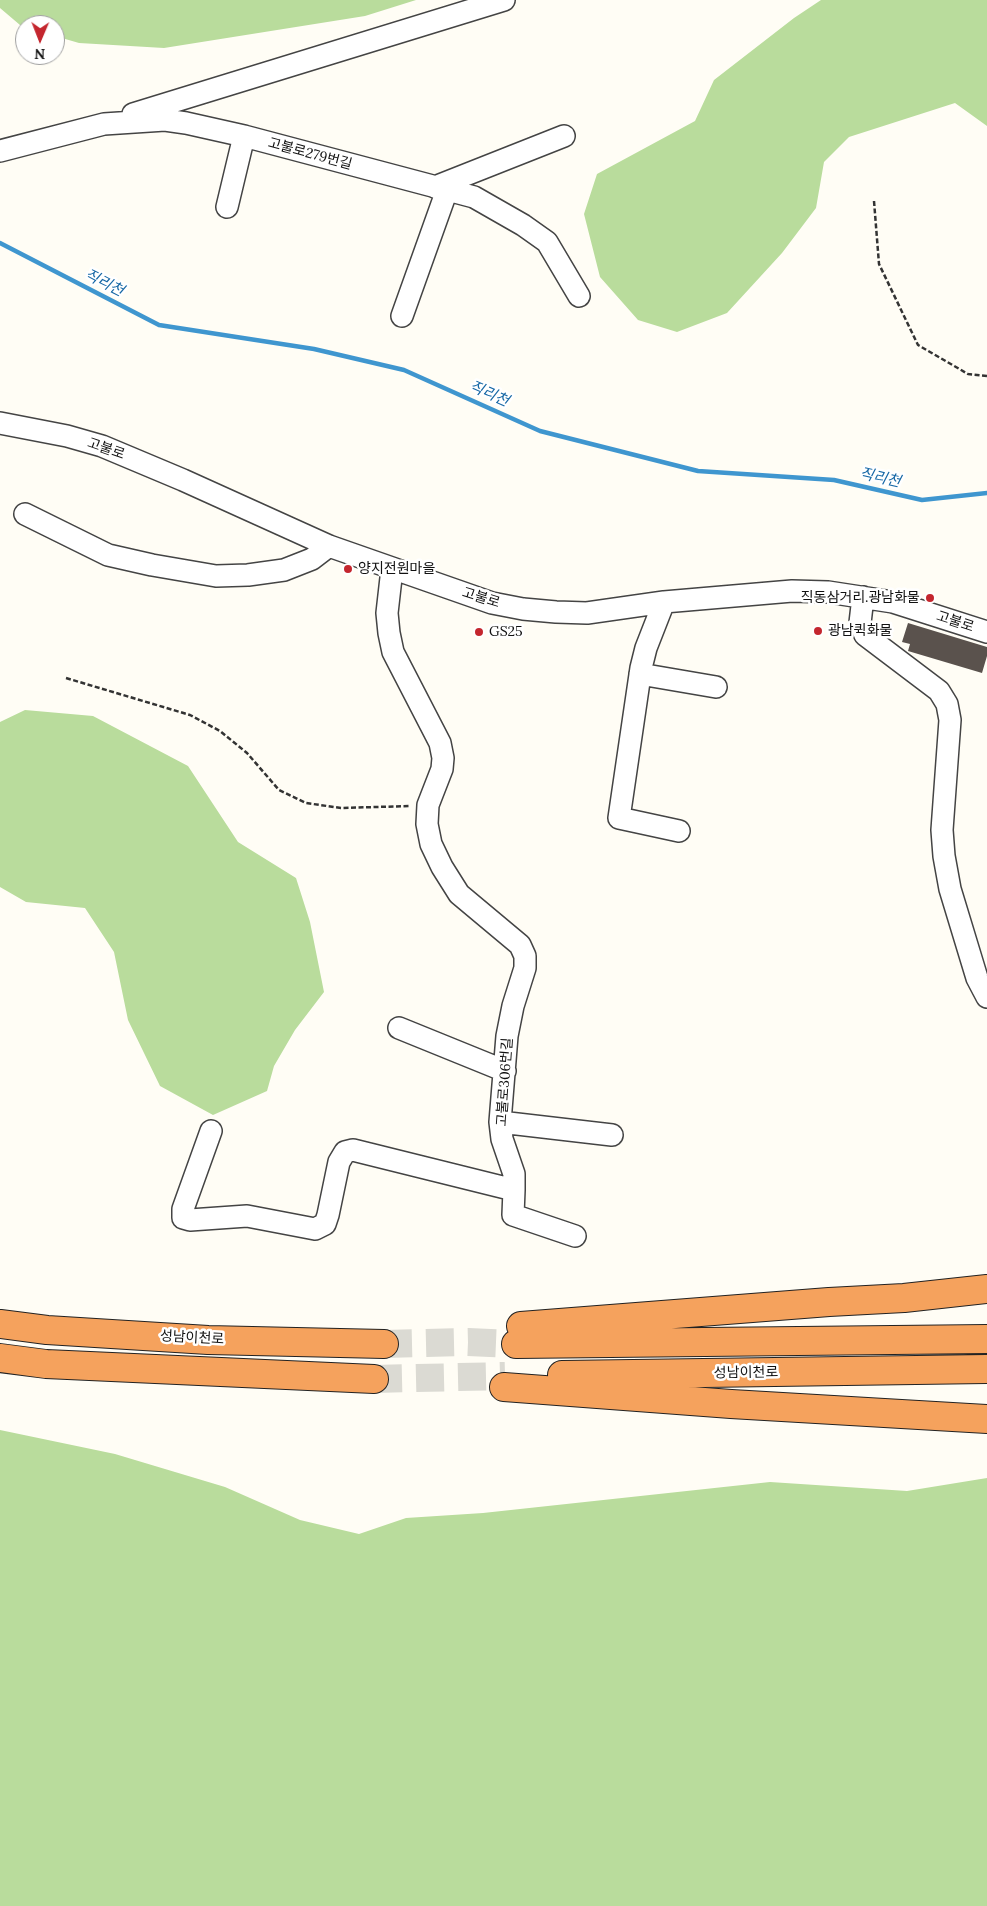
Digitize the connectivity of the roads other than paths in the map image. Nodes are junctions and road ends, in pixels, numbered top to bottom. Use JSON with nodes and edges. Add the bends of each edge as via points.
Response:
{"nodes":[{"id":1,"x":504,"y":0,"type":"edge"},
{"id":2,"x":104,"y":124,"type":"junction"},
{"id":3,"x":244,"y":136,"type":"junction"},
{"id":4,"x":564,"y":136,"type":"dead end"},
{"id":5,"x":0,"y":151,"type":"edge"},
{"id":6,"x":441,"y":188,"type":"junction"},
{"id":7,"x":227,"y":207,"type":"dead end"},
{"id":8,"x":579,"y":296,"type":"dead end"},
{"id":9,"x":402,"y":316,"type":"dead end"},
{"id":10,"x":0,"y":423,"type":"edge"},
{"id":11,"x":25,"y":514,"type":"dead end"},
{"id":12,"x":330,"y":546,"type":"junction"},
{"id":13,"x":392,"y":568,"type":"junction"},
{"id":14,"x":862,"y":597,"type":"junction"},
{"id":15,"x":664,"y":602,"type":"junction"},
{"id":16,"x":987,"y":632,"type":"edge"},
{"id":17,"x":640,"y":674,"type":"junction"},
{"id":18,"x":716,"y":688,"type":"dead end"},
{"id":19,"x":679,"y":831,"type":"dead end"},
{"id":20,"x":987,"y":997,"type":"edge"},
{"id":21,"x":399,"y":1028,"type":"dead end"},
{"id":22,"x":504,"y":1071,"type":"junction"},
{"id":23,"x":500,"y":1122,"type":"junction"},
{"id":24,"x":211,"y":1131,"type":"dead end"},
{"id":25,"x":612,"y":1134,"type":"dead end"},
{"id":26,"x":514,"y":1190,"type":"junction"},
{"id":27,"x":575,"y":1236,"type":"dead end"},
{"id":28,"x":987,"y":1289,"type":"edge"},
{"id":29,"x":0,"y":1324,"type":"edge"},
{"id":30,"x":987,"y":1339,"type":"edge"},
{"id":31,"x":384,"y":1344,"type":"tunnel mouth"},
{"id":32,"x":0,"y":1358,"type":"edge"},
{"id":33,"x":987,"y":1369,"type":"edge"},
{"id":34,"x":374,"y":1379,"type":"tunnel mouth"},
{"id":35,"x":987,"y":1418,"type":"edge"}],
"edges":[{"from":1,"to":2,"type":"street"},
{"from":2,"to":3,"type":"street","name":"고불로279번길","via":[[165,120]]},
{"from":2,"to":5,"type":"street","name":"고불로279번길"},
{"from":3,"to":6,"type":"street","name":"고불로279번길"},
{"from":3,"to":7,"type":"street"},
{"from":4,"to":6,"type":"street"},
{"from":6,"to":8,"type":"street","name":"고불로279번길","via":[[474,197],[547,242]]},
{"from":6,"to":9,"type":"street"},
{"from":10,"to":12,"type":"street","name":"고불로","via":[[67,436],[109,449]]},
{"from":11,"to":12,"type":"street","via":[[108,554],[216,576],[284,570],[312,559]]},
{"from":12,"to":13,"type":"street","name":"고불로"},
{"from":13,"to":15,"type":"street","name":"고불로","via":[[492,603],[523,609],[587,613]]},
{"from":13,"to":22,"type":"street","name":"고불로306번길","via":[[387,613],[393,652],[440,743],[443,758],[428,805],[431,844],[460,894],[520,945],[525,956],[525,968],[507,1036]]},
{"from":14,"to":15,"type":"street","name":"고불로","via":[[792,591]]},
{"from":14,"to":16,"type":"street","name":"고불로","via":[[893,602]]},
{"from":14,"to":20,"type":"street","via":[[860,623],[865,635],[939,691],[947,704],[950,720],[942,830],[944,856],[950,889],[977,978]]},
{"from":15,"to":17,"type":"street","via":[[646,648]]},
{"from":17,"to":18,"type":"street"},
{"from":17,"to":19,"type":"street","via":[[619,818]]},
{"from":21,"to":22,"type":"street"},
{"from":22,"to":23,"type":"street","name":"고불로306번길"},
{"from":23,"to":25,"type":"street"},
{"from":23,"to":26,"type":"street","name":"고불로306번길","via":[[514,1174]]},
{"from":24,"to":26,"type":"street","via":[[182,1218],[246,1216],[315,1230],[325,1224],[339,1162],[345,1152],[353,1150]]},
{"from":26,"to":27,"type":"street","name":"고불로306번길","via":[[513,1215]]},
{"from":28,"to":30,"type":"highway","via":[[518,1335]]},
{"from":29,"to":31,"type":"highway","name":"성남이천로","via":[[208,1340]]},
{"from":32,"to":34,"type":"highway","via":[[46,1364]]},
{"from":33,"to":35,"type":"highway","name":"성남이천로","via":[[504,1382],[731,1404]]}]}
